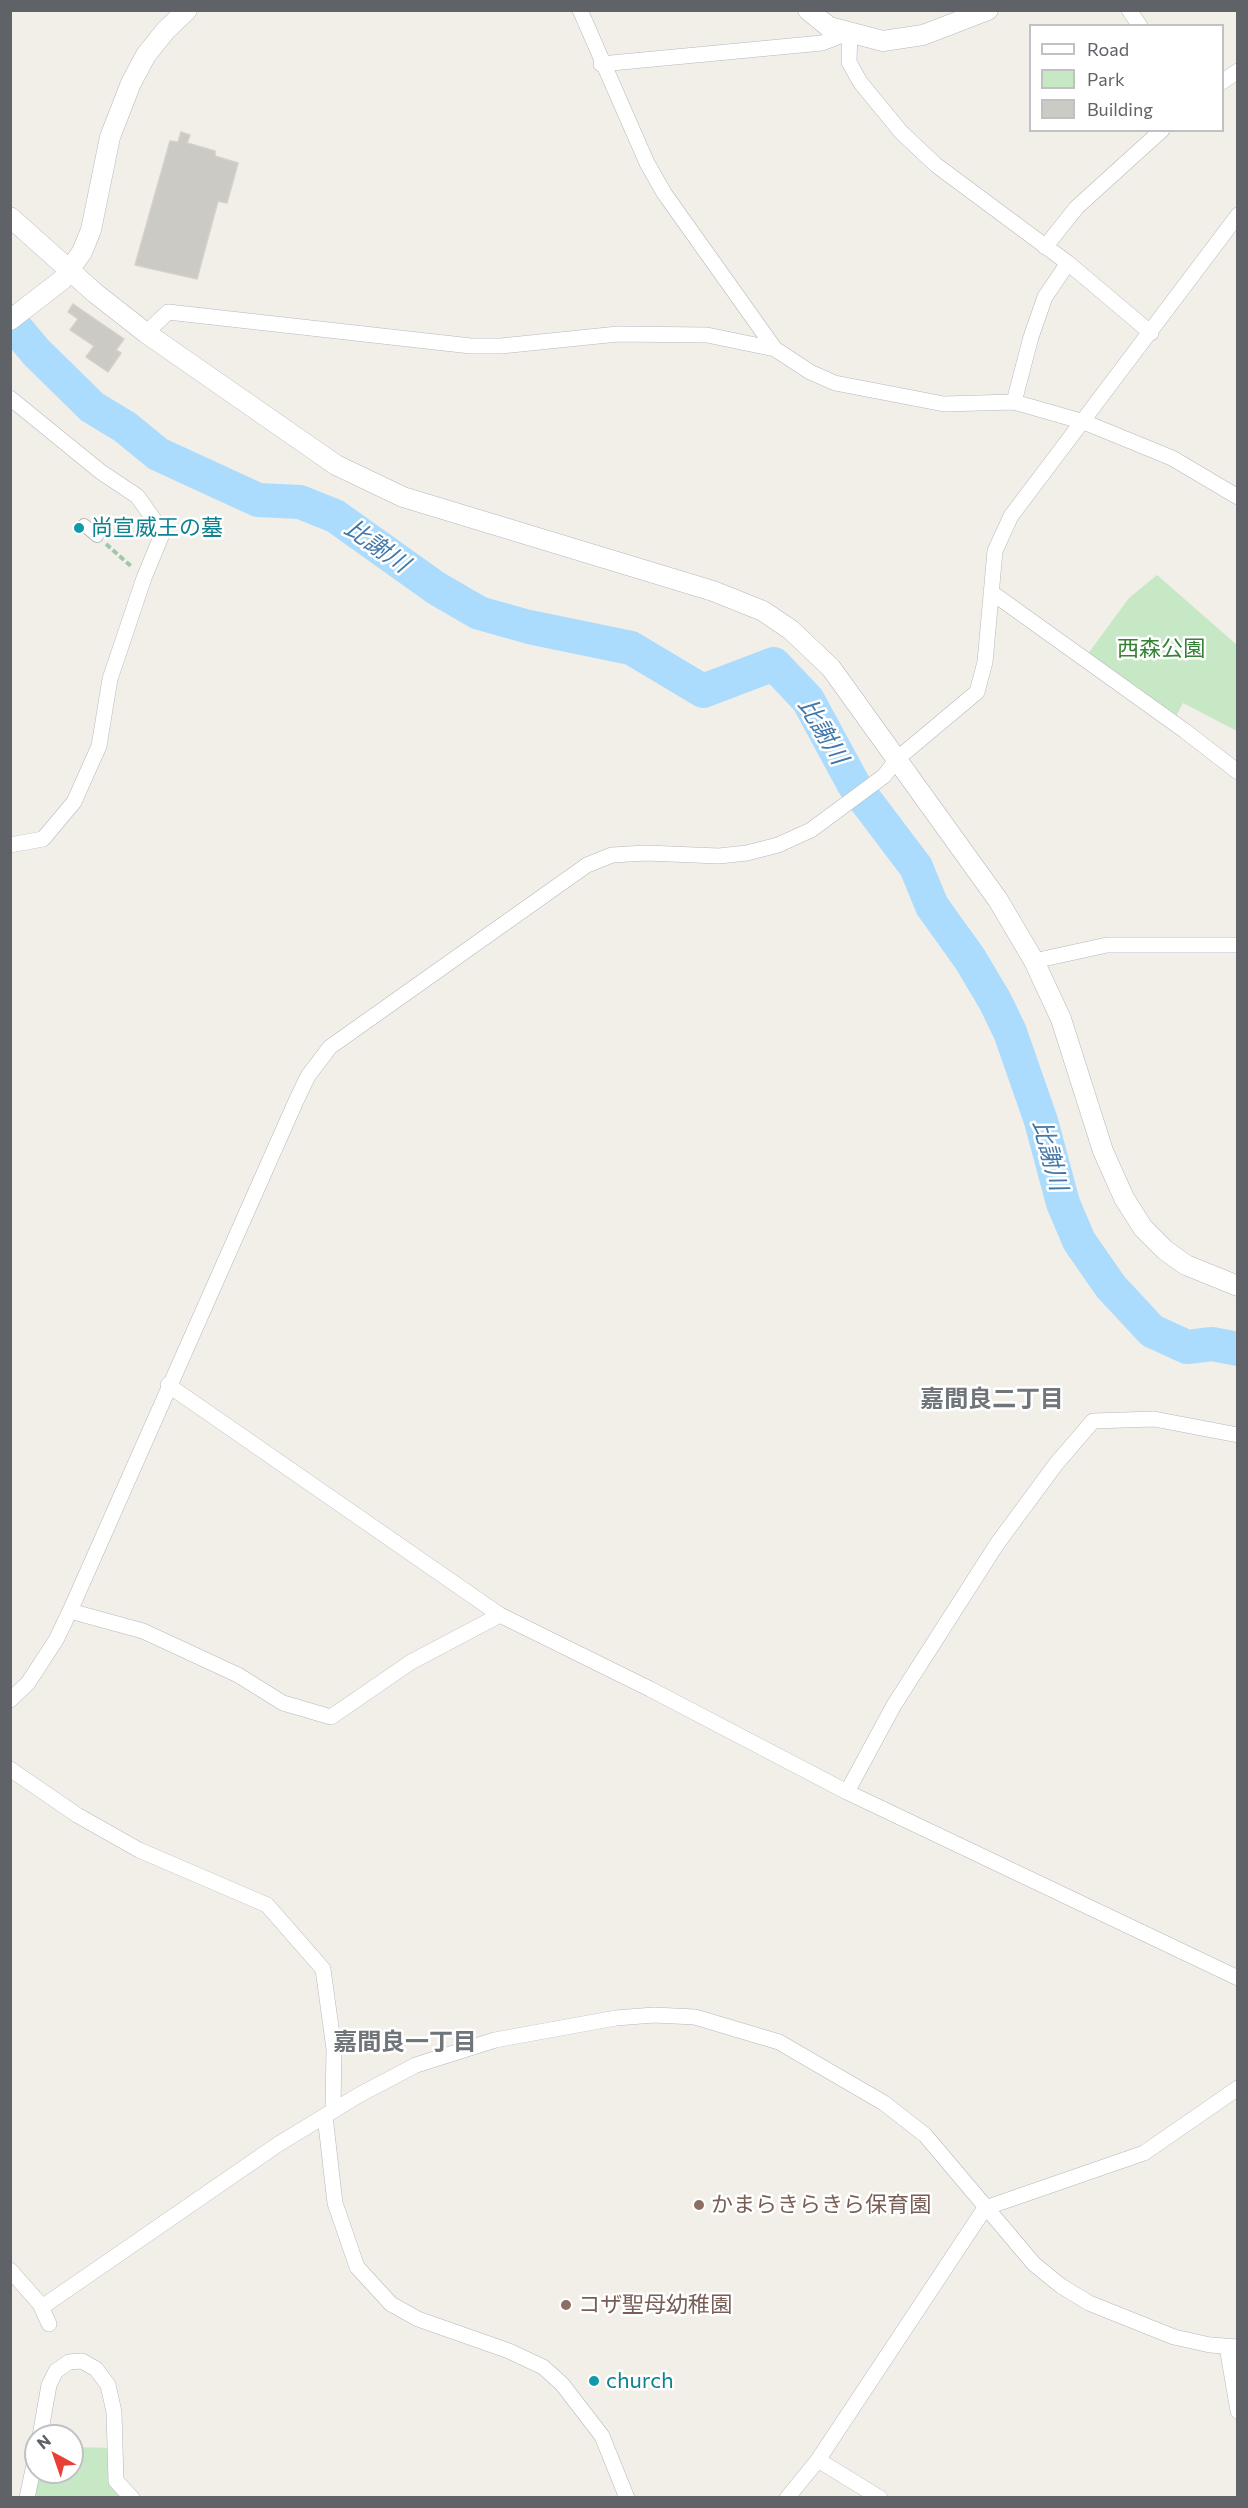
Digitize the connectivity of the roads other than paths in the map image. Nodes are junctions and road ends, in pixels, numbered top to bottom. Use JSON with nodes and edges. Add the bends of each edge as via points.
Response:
{"nodes":[{"id":1,"x":187,"y":10,"type":"edge"},
{"id":2,"x":580,"y":10,"type":"edge"},
{"id":3,"x":808,"y":10,"type":"edge"},
{"id":4,"x":988,"y":10,"type":"edge"},
{"id":5,"x":1129,"y":10,"type":"edge"},
{"id":6,"x":1139,"y":24,"type":"edge"},
{"id":7,"x":850,"y":32,"type":"junction"},
{"id":8,"x":601,"y":64,"type":"junction"},
{"id":9,"x":1238,"y":71,"type":"edge"},
{"id":10,"x":1224,"y":81,"type":"edge"},
{"id":11,"x":1160,"y":132,"type":"edge"},
{"id":12,"x":1238,"y":215,"type":"edge"},
{"id":13,"x":10,"y":217,"type":"edge"},
{"id":14,"x":1044,"y":247,"type":"junction"},
{"id":15,"x":1068,"y":263,"type":"junction"},
{"id":16,"x":70,"y":270,"type":"junction"},
{"id":17,"x":10,"y":320,"type":"edge"},
{"id":18,"x":146,"y":333,"type":"junction"},
{"id":19,"x":1151,"y":333,"type":"junction"},
{"id":20,"x":775,"y":349,"type":"junction"},
{"id":21,"x":10,"y":398,"type":"edge"},
{"id":22,"x":1014,"y":402,"type":"junction"},
{"id":23,"x":1084,"y":422,"type":"junction"},
{"id":24,"x":1238,"y":497,"type":"edge"},
{"id":25,"x":84,"y":525,"type":"dead end"},
{"id":26,"x":97,"y":536,"type":"road end"},
{"id":27,"x":991,"y":592,"type":"junction"},
{"id":28,"x":897,"y":759,"type":"junction"},
{"id":29,"x":1238,"y":772,"type":"edge"},
{"id":30,"x":10,"y":845,"type":"edge"},
{"id":31,"x":1238,"y":945,"type":"edge"},
{"id":32,"x":1034,"y":961,"type":"junction"},
{"id":33,"x":1238,"y":1286,"type":"edge"},
{"id":34,"x":168,"y":1385,"type":"junction"},
{"id":35,"x":1238,"y":1435,"type":"edge"},
{"id":36,"x":70,"y":1611,"type":"junction"},
{"id":37,"x":500,"y":1615,"type":"junction"},
{"id":38,"x":13,"y":1696,"type":"edge"},
{"id":39,"x":10,"y":1769,"type":"edge"},
{"id":40,"x":847,"y":1792,"type":"junction"},
{"id":41,"x":1238,"y":1978,"type":"edge"},
{"id":42,"x":1238,"y":2088,"type":"edge"},
{"id":43,"x":329,"y":2113,"type":"junction"},
{"id":44,"x":985,"y":2208,"type":"junction"},
{"id":45,"x":10,"y":2270,"type":"edge"},
{"id":46,"x":42,"y":2307,"type":"junction"},
{"id":47,"x":49,"y":2324,"type":"dead end"},
{"id":48,"x":1232,"y":2347,"type":"edge"},
{"id":49,"x":1238,"y":2411,"type":"edge"},
{"id":50,"x":42,"y":2424,"type":"edge"},
{"id":51,"x":818,"y":2460,"type":"junction"},
{"id":52,"x":132,"y":2498,"type":"edge"},
{"id":53,"x":627,"y":2498,"type":"edge"},
{"id":54,"x":787,"y":2498,"type":"edge"},
{"id":55,"x":880,"y":2498,"type":"edge"}],
"edges":[{"from":1,"to":16,"type":"street","via":[[146,55],[130,83],[110,137],[91,230]]},
{"from":2,"to":8,"type":"street"},
{"from":3,"to":7,"type":"street","via":[[829,27]]},
{"from":4,"to":7,"type":"street","via":[[923,35],[883,41]]},
{"from":5,"to":6,"type":"street"},
{"from":7,"to":8,"type":"street","via":[[822,43]]},
{"from":7,"to":14,"type":"street","via":[[849,62],[860,82],[901,132],[936,165]]},
{"from":8,"to":20,"type":"street","via":[[664,193]]},
{"from":9,"to":10,"type":"street"},
{"from":11,"to":14,"type":"street","via":[[1077,207]]},
{"from":12,"to":19,"type":"street"},
{"from":13,"to":16,"type":"street"},
{"from":14,"to":15,"type":"street"},
{"from":15,"to":19,"type":"street"},
{"from":15,"to":22,"type":"street","via":[[1045,297]]},
{"from":16,"to":17,"type":"street"},
{"from":16,"to":18,"type":"street"},
{"from":18,"to":20,"type":"street","via":[[168,312],[471,346],[658,333],[707,335]]},
{"from":18,"to":28,"type":"street","via":[[336,465],[403,497],[713,591],[763,612],[791,630],[831,668]]},
{"from":19,"to":23,"type":"street"},
{"from":20,"to":22,"type":"street","via":[[835,383],[944,404]]},
{"from":21,"to":30,"type":"street","via":[[137,496],[163,532],[110,679],[99,746],[74,802],[43,839]]},
{"from":22,"to":23,"type":"street"},
{"from":23,"to":24,"type":"street","via":[[1172,458]]},
{"from":23,"to":27,"type":"street","via":[[1011,516],[995,551]]},
{"from":25,"to":26,"type":"street"},
{"from":27,"to":28,"type":"street","via":[[985,662],[977,692]]},
{"from":27,"to":29,"type":"street"},
{"from":28,"to":32,"type":"street","via":[[998,900]]},
{"from":28,"to":34,"type":"street","via":[[884,776],[811,830],[778,845],[720,856],[612,855],[587,865],[330,1047],[308,1076],[296,1101]]},
{"from":31,"to":32,"type":"street","via":[[1107,945]]},
{"from":32,"to":33,"type":"street","via":[[1060,1019],[1103,1151],[1124,1198],[1143,1228],[1165,1250],[1212,1278]]},
{"from":34,"to":36,"type":"street"},
{"from":34,"to":37,"type":"street"},
{"from":35,"to":40,"type":"street","via":[[1154,1419],[1093,1422],[1056,1464],[997,1544],[894,1705]]},
{"from":36,"to":37,"type":"street","via":[[143,1631],[238,1675],[283,1703],[332,1717],[411,1662]]},
{"from":36,"to":38,"type":"street","via":[[28,1683]]},
{"from":37,"to":40,"type":"street"},
{"from":39,"to":43,"type":"street","via":[[77,1815],[140,1850],[267,1905],[323,1969],[334,2049]]},
{"from":40,"to":41,"type":"street"},
{"from":42,"to":44,"type":"street","via":[[1144,2153]]},
{"from":43,"to":44,"type":"street","via":[[416,2065],[495,2040],[616,2018],[695,2017],[779,2042],[884,2103],[925,2135]]},
{"from":43,"to":46,"type":"street"},
{"from":43,"to":53,"type":"street","via":[[335,2203],[357,2267],[391,2304],[418,2319],[543,2367],[562,2384],[602,2436]]},
{"from":44,"to":48,"type":"street","via":[[1034,2264],[1089,2303],[1174,2337]]},
{"from":44,"to":51,"type":"street"},
{"from":45,"to":46,"type":"street"},
{"from":46,"to":47,"type":"street"},
{"from":48,"to":49,"type":"street"},
{"from":50,"to":52,"type":"street","via":[[49,2385],[56,2371],[69,2362],[82,2361],[96,2369],[108,2385],[114,2412],[116,2481]]},
{"from":51,"to":54,"type":"street"},
{"from":51,"to":55,"type":"street"}]}
